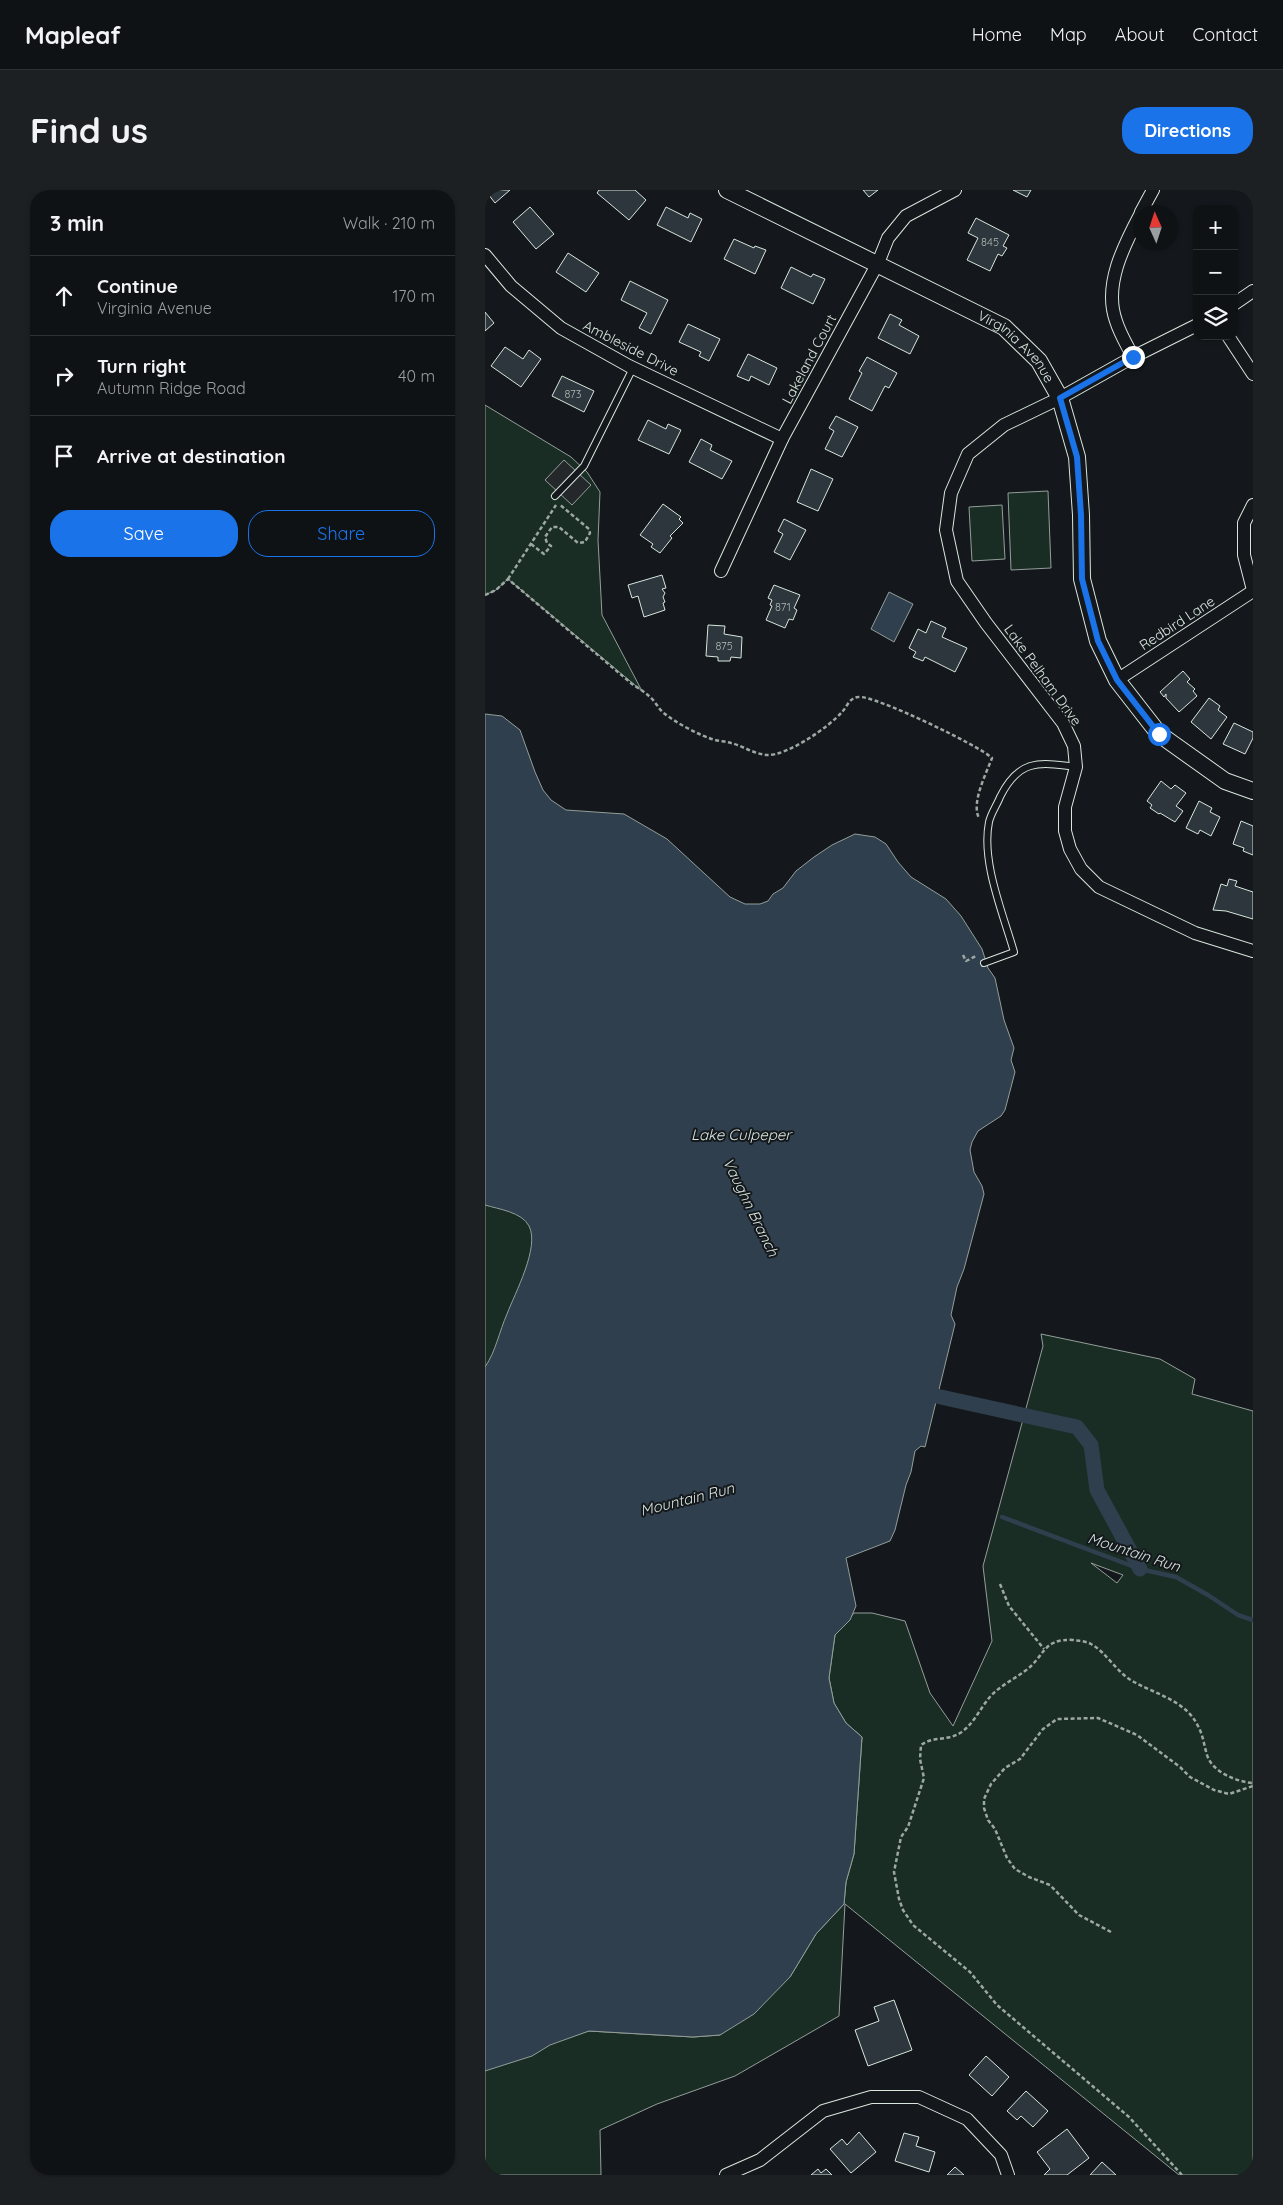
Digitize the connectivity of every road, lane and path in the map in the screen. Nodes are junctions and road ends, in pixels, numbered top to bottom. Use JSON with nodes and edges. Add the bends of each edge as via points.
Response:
{"nodes":[{"id":1,"x":727,"y":190,"type":"edge"},
{"id":2,"x":955,"y":190,"type":"edge"},
{"id":3,"x":1153,"y":190,"type":"edge"},
{"id":4,"x":1145,"y":205,"type":"edge"},
{"id":5,"x":1133,"y":228,"type":"edge"},
{"id":6,"x":485,"y":255,"type":"edge"},
{"id":7,"x":878,"y":263,"type":"junction"},
{"id":8,"x":1253,"y":291,"type":"edge"},
{"id":9,"x":1238,"y":301,"type":"edge"},
{"id":10,"x":1193,"y":327,"type":"edge"},
{"id":11,"x":1231,"y":340,"type":"edge"},
{"id":12,"x":1133,"y":357,"type":"junction"},
{"id":13,"x":633,"y":368,"type":"junction"},
{"id":14,"x":1253,"y":374,"type":"edge"},
{"id":15,"x":1060,"y":398,"type":"junction"},
{"id":16,"x":782,"y":439,"type":"junction"},
{"id":17,"x":555,"y":496,"type":"joint"},
{"id":18,"x":558,"y":503,"type":"junction"},
{"id":19,"x":1253,"y":505,"type":"edge"},
{"id":20,"x":531,"y":544,"type":"junction"},
{"id":21,"x":721,"y":570,"type":"dead end"},
{"id":22,"x":508,"y":579,"type":"junction"},
{"id":23,"x":1253,"y":591,"type":"edge"},
{"id":24,"x":485,"y":595,"type":"edge"},
{"id":25,"x":1117,"y":680,"type":"junction"},
{"id":26,"x":1076,"y":767,"type":"junction"},
{"id":27,"x":1253,"y":791,"type":"edge"},
{"id":28,"x":989,"y":821,"type":"junction"},
{"id":29,"x":1253,"y":951,"type":"edge"},
{"id":30,"x":985,"y":963,"type":"dead end"},
{"id":31,"x":1000,"y":1584,"type":"dead end"},
{"id":32,"x":1044,"y":1649,"type":"junction"},
{"id":33,"x":1253,"y":1785,"type":"edge"},
{"id":34,"x":1111,"y":1932,"type":"dead end"},
{"id":35,"x":727,"y":2175,"type":"edge"},
{"id":36,"x":1008,"y":2175,"type":"edge"},
{"id":37,"x":1182,"y":2175,"type":"edge"}],
"edges":[{"from":1,"to":7,"type":"street","name":"Virginia Avenue"},
{"from":2,"to":7,"type":"street","name":"Lakeland Court","via":[[906,216],[888,238]]},
{"from":3,"to":4,"type":"street"},
{"from":5,"to":12,"type":"street","via":[[1125,242],[1111,288],[1115,320]]},
{"from":6,"to":13,"type":"street","name":"Ambleside Drive","via":[[511,286],[561,328]]},
{"from":7,"to":15,"type":"street","name":"Virginia Avenue","via":[[1004,327],[1039,362]]},
{"from":7,"to":16,"type":"street","name":"Lakeland Court"},
{"from":8,"to":9,"type":"street"},
{"from":10,"to":12,"type":"street","name":"Lake Pelham Drive"},
{"from":11,"to":14,"type":"street"},
{"from":12,"to":15,"type":"street","name":"Lake Pelham Drive"},
{"from":13,"to":16,"type":"street","name":"Ambleside Drive"},
{"from":13,"to":17,"type":"lane","via":[[583,466]]},
{"from":15,"to":25,"type":"street","name":"Virginia Avenue","via":[[1077,457],[1082,579],[1098,641]]},
{"from":15,"to":26,"type":"street","name":"Lake Pelham Drive","via":[[1004,425],[968,454],[951,493],[946,530],[957,581],[1063,723],[1074,746]]},
{"from":16,"to":21,"type":"street","name":"Lakeland Court"},
{"from":17,"to":18,"type":"path","via":[[560,499]]},
{"from":18,"to":20,"type":"path"},
{"from":18,"to":20,"type":"path","via":[[587,526],[591,534],[585,542],[579,543],[559,527],[552,527],[545,537],[551,546],[544,554]]},
{"from":19,"to":23,"type":"street","via":[[1244,523],[1244,556]]},
{"from":20,"to":22,"type":"path"},
{"from":22,"to":24,"type":"path"},
{"from":22,"to":28,"type":"path","via":[[650,697],[665,714],[709,738],[757,753],[777,753],[821,731],[850,701],[868,697],[974,746],[992,758],[975,811],[978,817]]},
{"from":23,"to":25,"type":"street","name":"Redbird Lane"},
{"from":25,"to":27,"type":"street","name":"Virginia Avenue","via":[[1159,734],[1225,781]]},
{"from":26,"to":28,"type":"lane","via":[[1040,763],[1023,768],[1008,782]]},
{"from":26,"to":29,"type":"street","name":"Lake Pelham Drive","via":[[1065,807],[1065,831],[1076,860],[1089,878],[1110,893],[1195,934]]},
{"from":28,"to":30,"type":"lane","via":[[989,859],[1014,952]]},
{"from":31,"to":32,"type":"path","via":[[1009,1606]]},
{"from":32,"to":33,"type":"path","via":[[1060,1640],[1091,1644],[1131,1680],[1187,1711],[1198,1725],[1207,1757],[1217,1769]]},
{"from":32,"to":37,"type":"path","via":[[1027,1670],[990,1696],[961,1733],[928,1740],[921,1745],[924,1778],[896,1858],[899,1899],[913,1925],[970,1972],[997,2005],[1129,2117]]},
{"from":33,"to":34,"type":"path","via":[[1229,1794],[1214,1790],[1190,1777],[1137,1735],[1098,1718],[1057,1719],[1043,1729],[1020,1759],[1005,1768],[991,1784],[983,1808],[1007,1858],[1015,1869],[1050,1885],[1079,1915]]},
{"from":35,"to":36,"type":"street","via":[[760,2160],[823,2110],[871,2097],[919,2097],[967,2119],[1001,2155]]}]}
